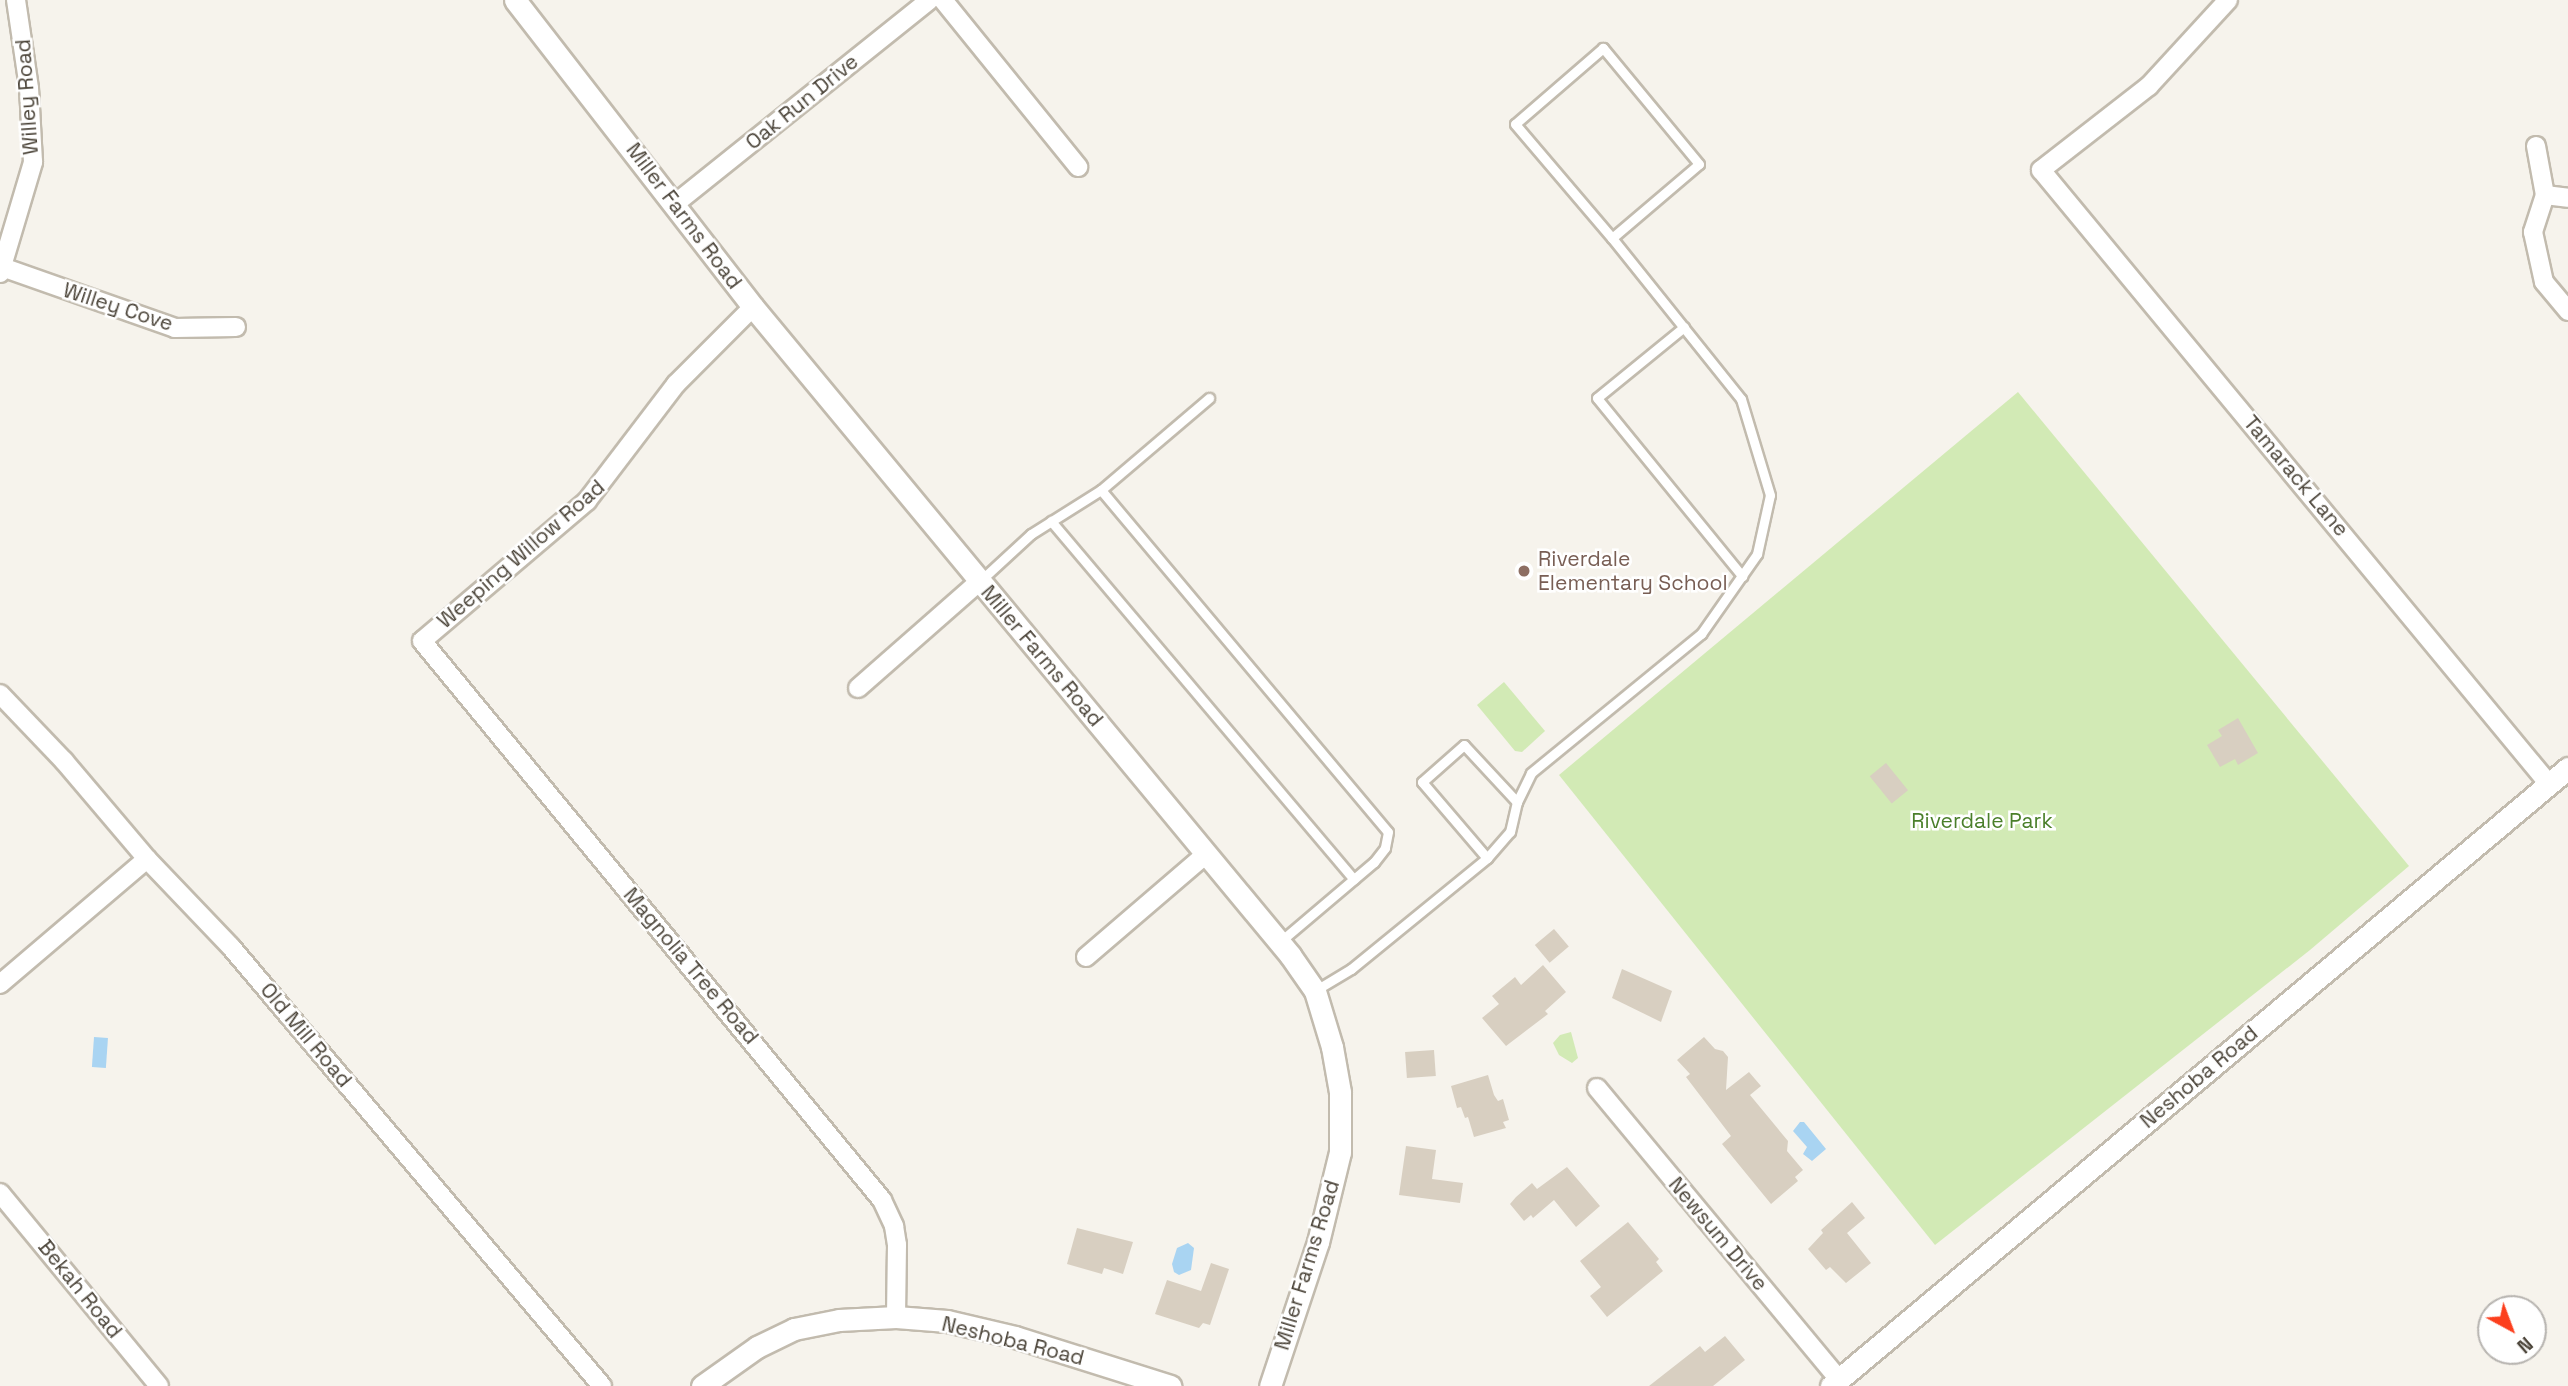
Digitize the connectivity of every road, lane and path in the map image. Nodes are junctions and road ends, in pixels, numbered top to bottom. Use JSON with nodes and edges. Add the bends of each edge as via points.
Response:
{"nodes":[{"id":1,"x":16,"y":0,"type":"edge"},
{"id":2,"x":516,"y":0,"type":"edge"},
{"id":3,"x":929,"y":0,"type":"edge"},
{"id":4,"x":943,"y":0,"type":"edge"},
{"id":5,"x":2228,"y":0,"type":"edge"},
{"id":6,"x":2536,"y":146,"type":"dead end"},
{"id":7,"x":1078,"y":167,"type":"dead end"},
{"id":8,"x":2545,"y":195,"type":"junction"},
{"id":9,"x":2568,"y":198,"type":"edge"},
{"id":10,"x":676,"y":203,"type":"junction"},
{"id":11,"x":1612,"y":237,"type":"junction"},
{"id":12,"x":1,"y":270,"type":"edge"},
{"id":13,"x":753,"y":307,"type":"junction"},
{"id":14,"x":2568,"y":311,"type":"edge"},
{"id":15,"x":236,"y":327,"type":"dead end"},
{"id":16,"x":1684,"y":327,"type":"junction"},
{"id":17,"x":1209,"y":398,"type":"dead end"},
{"id":18,"x":1101,"y":490,"type":"junction"},
{"id":19,"x":1051,"y":521,"type":"junction"},
{"id":20,"x":1741,"y":576,"type":"junction"},
{"id":21,"x":980,"y":581,"type":"junction"},
{"id":22,"x":422,"y":641,"type":"joint"},
{"id":23,"x":858,"y":688,"type":"dead end"},
{"id":24,"x":0,"y":694,"type":"edge"},
{"id":25,"x":2568,"y":768,"type":"edge"},
{"id":26,"x":2549,"y":784,"type":"junction"},
{"id":27,"x":1517,"y":802,"type":"junction"},
{"id":28,"x":1206,"y":854,"type":"junction"},
{"id":29,"x":1487,"y":858,"type":"junction"},
{"id":30,"x":147,"y":859,"type":"junction"},
{"id":31,"x":1354,"y":879,"type":"junction"},
{"id":32,"x":1279,"y":943,"type":"junction"},
{"id":33,"x":1086,"y":957,"type":"dead end"},
{"id":34,"x":0,"y":984,"type":"edge"},
{"id":35,"x":1315,"y":991,"type":"junction"},
{"id":36,"x":1597,"y":1088,"type":"dead end"},
{"id":37,"x":0,"y":1193,"type":"edge"},
{"id":38,"x":896,"y":1317,"type":"junction"},
{"id":39,"x":1835,"y":1383,"type":"edge"},
{"id":40,"x":159,"y":1386,"type":"edge"},
{"id":41,"x":602,"y":1386,"type":"edge"},
{"id":42,"x":702,"y":1386,"type":"edge"},
{"id":43,"x":1170,"y":1386,"type":"edge"},
{"id":44,"x":1270,"y":1386,"type":"edge"}],
"edges":[{"from":1,"to":12,"type":"street","name":"Willey Road","via":[[29,88],[33,162]]},
{"from":2,"to":10,"type":"street","name":"Miller Farms Road"},
{"from":3,"to":10,"type":"street","name":"Oak Run Drive"},
{"from":4,"to":7,"type":"street"},
{"from":5,"to":26,"type":"street","name":"Tamarack Lane","via":[[2149,86],[2041,170]]},
{"from":6,"to":8,"type":"street"},
{"from":8,"to":9,"type":"street"},
{"from":8,"to":14,"type":"street","via":[[2533,232],[2544,282]]},
{"from":10,"to":13,"type":"street","name":"Miller Farms Road"},
{"from":11,"to":11,"type":"lane","via":[[1699,164],[1603,48],[1515,124]]},
{"from":11,"to":16,"type":"lane"},
{"from":12,"to":15,"type":"street","name":"Willey Cove","via":[[175,328]]},
{"from":13,"to":21,"type":"street","name":"Miller Farms Road"},
{"from":13,"to":22,"type":"street","name":"Weeping Willow Road","via":[[676,384],[587,501]]},
{"from":16,"to":20,"type":"lane","via":[[1741,399],[1770,495],[1757,554]]},
{"from":16,"to":20,"type":"lane","via":[[1597,398]]},
{"from":17,"to":18,"type":"lane"},
{"from":18,"to":19,"type":"lane"},
{"from":18,"to":31,"type":"lane","via":[[1388,832],[1385,848]]},
{"from":19,"to":21,"type":"lane"},
{"from":19,"to":31,"type":"lane"},
{"from":20,"to":27,"type":"lane","via":[[1701,634],[1531,773]]},
{"from":21,"to":23,"type":"street"},
{"from":21,"to":28,"type":"street","name":"Miller Farms Road"},
{"from":22,"to":38,"type":"street","name":"Magnolia Tree Road","via":[[881,1200],[894,1226],[897,1245]]},
{"from":24,"to":30,"type":"street","name":"Old Mill Road"},
{"from":25,"to":26,"type":"street","name":"Neshoba Road"},
{"from":26,"to":39,"type":"street","name":"Neshoba Road"},
{"from":27,"to":29,"type":"lane","via":[[1510,832]]},
{"from":27,"to":29,"type":"lane","via":[[1464,745],[1422,782]]},
{"from":28,"to":32,"type":"street","name":"Miller Farms Road"},
{"from":28,"to":33,"type":"street"},
{"from":29,"to":35,"type":"lane","via":[[1351,969]]},
{"from":30,"to":34,"type":"street"},
{"from":30,"to":41,"type":"street","name":"Old Mill Road","via":[[230,947]]},
{"from":31,"to":32,"type":"lane"},
{"from":32,"to":35,"type":"street","name":"Miller Farms Road"},
{"from":35,"to":44,"type":"street","name":"Miller Farms Road","via":[[1340,1092],[1340,1152],[1318,1242]]},
{"from":36,"to":39,"type":"street","name":"Newsum Drive"},
{"from":37,"to":40,"type":"street","name":"Bekah Road"},
{"from":38,"to":42,"type":"street","name":"Neshoba Road","via":[[839,1320],[794,1329],[757,1347]]},
{"from":38,"to":43,"type":"street","name":"Neshoba Road","via":[[947,1321],[1015,1337]]}]}
